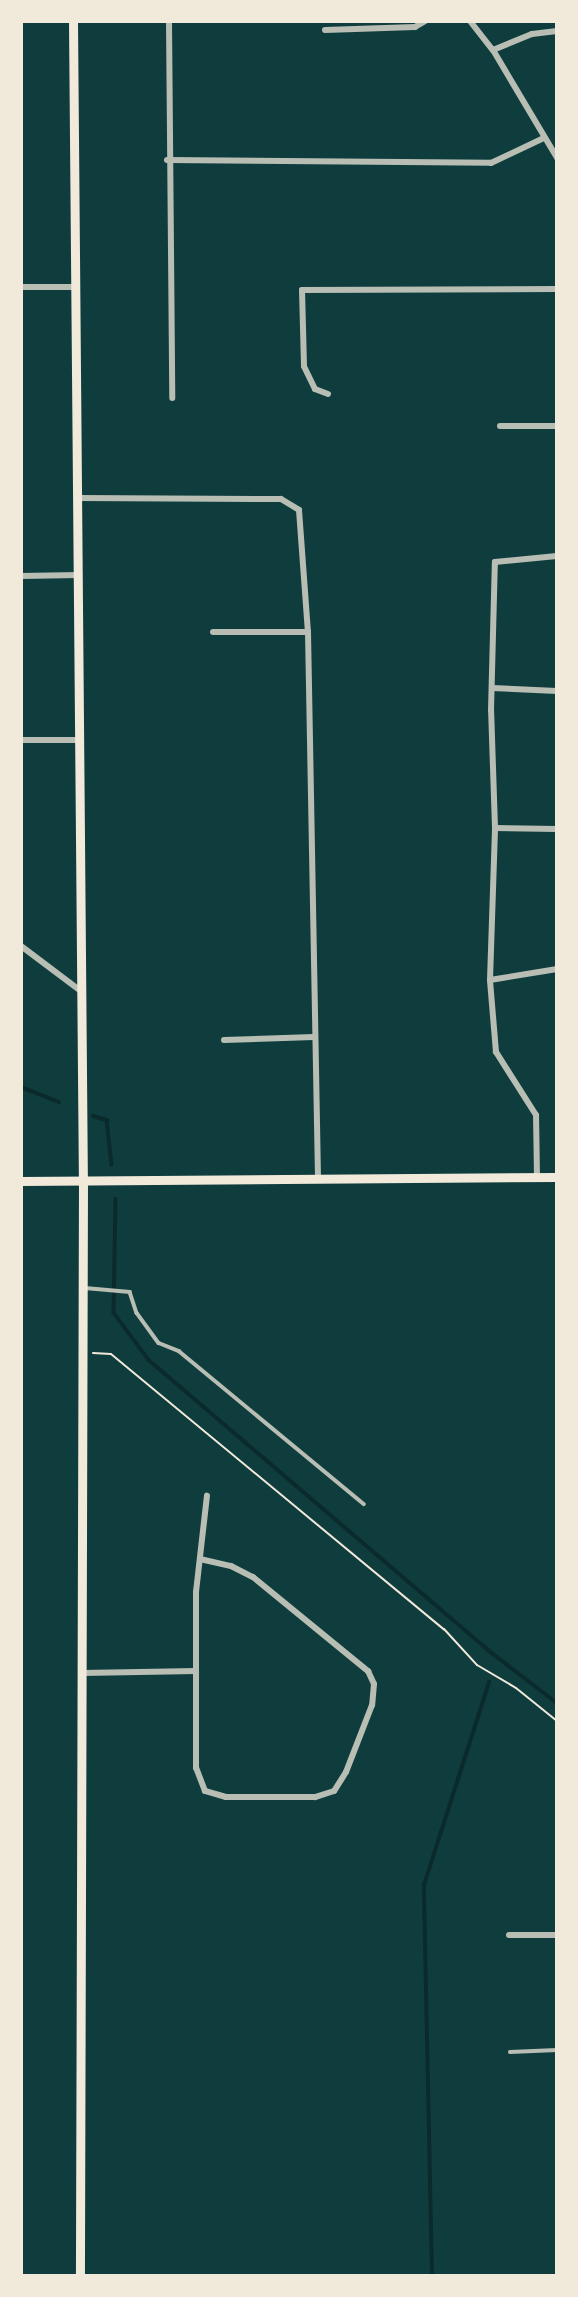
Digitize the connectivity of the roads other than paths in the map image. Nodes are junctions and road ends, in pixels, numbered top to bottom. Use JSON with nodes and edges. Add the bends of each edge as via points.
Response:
{"nodes":[{"id":1,"x":74,"y":21,"type":"edge"},
{"id":2,"x":169,"y":21,"type":"edge"},
{"id":3,"x":425,"y":21,"type":"edge"},
{"id":4,"x":470,"y":21,"type":"edge"},
{"id":5,"x":325,"y":30,"type":"dead end"},
{"id":6,"x":557,"y":30,"type":"edge"},
{"id":7,"x":493,"y":50,"type":"junction"},
{"id":8,"x":544,"y":138,"type":"junction"},
{"id":9,"x":557,"y":158,"type":"edge"},
{"id":10,"x":167,"y":160,"type":"junction"},
{"id":11,"x":21,"y":286,"type":"edge"},
{"id":12,"x":76,"y":287,"type":"junction"},
{"id":13,"x":557,"y":289,"type":"edge"},
{"id":14,"x":328,"y":394,"type":"dead end"},
{"id":15,"x":172,"y":398,"type":"dead end"},
{"id":16,"x":557,"y":425,"type":"edge"},
{"id":17,"x":500,"y":426,"type":"dead end"},
{"id":18,"x":78,"y":498,"type":"junction"},
{"id":19,"x":557,"y":556,"type":"edge"},
{"id":20,"x":79,"y":575,"type":"junction"},
{"id":21,"x":21,"y":576,"type":"edge"},
{"id":22,"x":213,"y":632,"type":"dead end"},
{"id":23,"x":308,"y":632,"type":"junction"},
{"id":24,"x":492,"y":688,"type":"junction"},
{"id":25,"x":557,"y":691,"type":"edge"},
{"id":26,"x":21,"y":740,"type":"edge"},
{"id":27,"x":80,"y":740,"type":"junction"},
{"id":28,"x":495,"y":828,"type":"junction"},
{"id":29,"x":557,"y":829,"type":"edge"},
{"id":30,"x":21,"y":946,"type":"edge"},
{"id":31,"x":557,"y":969,"type":"edge"},
{"id":32,"x":490,"y":980,"type":"junction"},
{"id":33,"x":81,"y":991,"type":"junction"},
{"id":34,"x":314,"y":1037,"type":"junction"},
{"id":35,"x":224,"y":1040,"type":"dead end"},
{"id":36,"x":537,"y":1177,"type":"junction"},
{"id":37,"x":557,"y":1177,"type":"edge"},
{"id":38,"x":318,"y":1180,"type":"junction"},
{"id":39,"x":21,"y":1181,"type":"edge"},
{"id":40,"x":83,"y":1181,"type":"junction"},
{"id":41,"x":83,"y":1288,"type":"junction"},
{"id":42,"x":207,"y":1496,"type":"dead end"},
{"id":43,"x":364,"y":1504,"type":"dead end"},
{"id":44,"x":200,"y":1559,"type":"junction"},
{"id":45,"x":197,"y":1671,"type":"junction"},
{"id":46,"x":82,"y":1673,"type":"junction"},
{"id":47,"x":509,"y":1935,"type":"dead end"},
{"id":48,"x":557,"y":1935,"type":"edge"},
{"id":49,"x":557,"y":2050,"type":"edge"},
{"id":50,"x":510,"y":2052,"type":"dead end"},
{"id":51,"x":80,"y":2276,"type":"edge"}],
"edges":[{"from":1,"to":12,"type":"main road"},
{"from":2,"to":10,"type":"street"},
{"from":3,"to":5,"type":"street","via":[[415,27]]},
{"from":4,"to":7,"type":"street"},
{"from":6,"to":7,"type":"street","via":[[531,34]]},
{"from":7,"to":8,"type":"street"},
{"from":8,"to":9,"type":"street"},
{"from":8,"to":10,"type":"street","via":[[491,163]]},
{"from":10,"to":15,"type":"street"},
{"from":11,"to":12,"type":"street"},
{"from":12,"to":18,"type":"main road"},
{"from":13,"to":14,"type":"street","via":[[302,290],[304,366],[315,388]]},
{"from":16,"to":17,"type":"street"},
{"from":18,"to":20,"type":"main road"},
{"from":18,"to":23,"type":"street","via":[[292,503],[299,510],[303,541]]},
{"from":19,"to":24,"type":"street","via":[[495,562]]},
{"from":20,"to":21,"type":"street"},
{"from":20,"to":27,"type":"main road"},
{"from":22,"to":23,"type":"street"},
{"from":23,"to":34,"type":"street"},
{"from":24,"to":25,"type":"street"},
{"from":24,"to":28,"type":"street"},
{"from":26,"to":27,"type":"street"},
{"from":27,"to":33,"type":"main road"},
{"from":28,"to":29,"type":"street"},
{"from":28,"to":32,"type":"street"},
{"from":30,"to":33,"type":"street"},
{"from":31,"to":32,"type":"street"},
{"from":32,"to":36,"type":"street","via":[[496,1052],[536,1115]]},
{"from":33,"to":40,"type":"main road"},
{"from":34,"to":35,"type":"street"},
{"from":34,"to":38,"type":"street"},
{"from":36,"to":37,"type":"main road"},
{"from":36,"to":38,"type":"main road"},
{"from":38,"to":40,"type":"main road"},
{"from":39,"to":40,"type":"main road"},
{"from":40,"to":41,"type":"main road"},
{"from":41,"to":43,"type":"lane","via":[[130,1292],[137,1313],[159,1343],[179,1351]]},
{"from":41,"to":46,"type":"main road"},
{"from":42,"to":44,"type":"street"},
{"from":44,"to":45,"type":"street"},
{"from":44,"to":45,"type":"street","via":[[253,1577],[368,1671],[374,1684],[372,1705],[346,1773],[334,1791],[315,1797],[226,1797],[205,1791],[196,1768]]},
{"from":45,"to":46,"type":"street"},
{"from":46,"to":51,"type":"main road"},
{"from":47,"to":48,"type":"street"},
{"from":49,"to":50,"type":"lane"}]}
